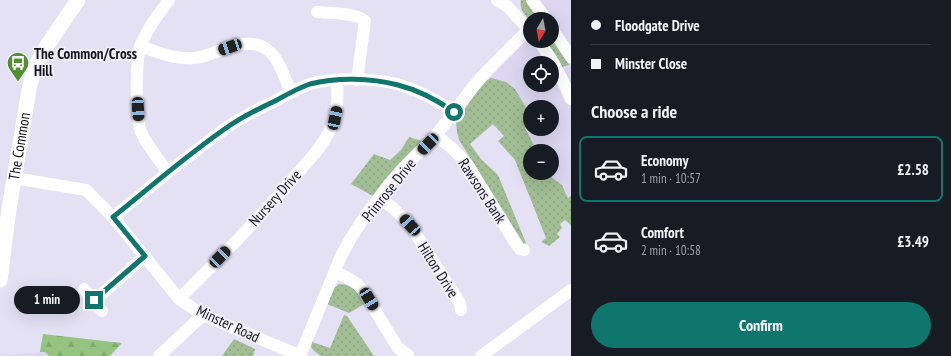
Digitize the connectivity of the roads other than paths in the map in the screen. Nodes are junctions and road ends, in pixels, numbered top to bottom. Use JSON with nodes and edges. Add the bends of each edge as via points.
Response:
{"nodes":[{"id":1,"x":78,"y":0,"type":"edge"},
{"id":2,"x":169,"y":0,"type":"edge"},
{"id":3,"x":532,"y":0,"type":"edge"},
{"id":4,"x":505,"y":2,"type":"edge"},
{"id":5,"x":317,"y":12,"type":"dead end"},
{"id":6,"x":541,"y":12,"type":"edge"},
{"id":7,"x":523,"y":23,"type":"edge"},
{"id":8,"x":523,"y":36,"type":"edge"},
{"id":9,"x":559,"y":39,"type":"edge"},
{"id":10,"x":140,"y":46,"type":"junction"},
{"id":11,"x":544,"y":48,"type":"edge"},
{"id":12,"x":571,"y":57,"type":"edge"},
{"id":13,"x":337,"y":80,"type":"junction"},
{"id":14,"x":357,"y":80,"type":"junction"},
{"id":15,"x":291,"y":92,"type":"junction"},
{"id":16,"x":571,"y":99,"type":"edge"},
{"id":17,"x":454,"y":112,"type":"junction"},
{"id":18,"x":436,"y":136,"type":"junction"},
{"id":19,"x":168,"y":172,"type":"junction"},
{"id":20,"x":14,"y":178,"type":"junction"},
{"id":21,"x":379,"y":198,"type":"junction"},
{"id":22,"x":113,"y":217,"type":"junction"},
{"id":23,"x":524,"y":250,"type":"dead end"},
{"id":24,"x":145,"y":256,"type":"junction"},
{"id":25,"x":335,"y":272,"type":"junction"},
{"id":26,"x":0,"y":280,"type":"edge"},
{"id":27,"x":84,"y":289,"type":"dead end"},
{"id":28,"x":571,"y":290,"type":"edge"},
{"id":29,"x":179,"y":299,"type":"junction"},
{"id":30,"x":94,"y":300,"type":"junction"},
{"id":31,"x":461,"y":310,"type":"dead end"},
{"id":32,"x":102,"y":311,"type":"dead end"},
{"id":33,"x":203,"y":315,"type":"junction"},
{"id":34,"x":408,"y":355,"type":"dead end"},
{"id":35,"x":159,"y":356,"type":"edge"},
{"id":36,"x":301,"y":356,"type":"edge"},
{"id":37,"x":481,"y":356,"type":"edge"}],
"edges":[{"from":1,"to":20,"type":"main road","name":"The Common","via":[[38,61],[28,90]]},
{"from":2,"to":10,"type":"street","via":[[148,29]]},
{"from":3,"to":6,"type":"street"},
{"from":4,"to":7,"type":"street"},
{"from":5,"to":14,"type":"street","via":[[354,15],[365,21]]},
{"from":8,"to":17,"type":"street","name":"Primrose Drive","via":[[487,71]]},
{"from":9,"to":12,"type":"street"},
{"from":10,"to":15,"type":"street","via":[[170,55],[195,58],[241,44],[259,45],[272,52]]},
{"from":10,"to":19,"type":"street","via":[[137,91],[140,130]]},
{"from":11,"to":16,"type":"street","via":[[560,74]]},
{"from":13,"to":14,"type":"street"},
{"from":13,"to":15,"type":"street","via":[[309,85]]},
{"from":13,"to":29,"type":"street","name":"Nursery Drive","via":[[335,118],[325,138],[284,189]]},
{"from":14,"to":17,"type":"street","via":[[398,84],[441,103]]},
{"from":15,"to":19,"type":"street","via":[[233,123]]},
{"from":17,"to":18,"type":"street","name":"Primrose Drive"},
{"from":18,"to":21,"type":"street","name":"Primrose Drive","via":[[404,167]]},
{"from":18,"to":23,"type":"street","name":"Rawsons Bank","via":[[468,165],[514,241]]},
{"from":19,"to":22,"type":"street"},
{"from":20,"to":22,"type":"street","name":"Minster Road","via":[[86,190]]},
{"from":20,"to":26,"type":"main road","name":"The Common"},
{"from":21,"to":25,"type":"street","name":"Primrose Drive","via":[[351,238]]},
{"from":21,"to":31,"type":"street","name":"Hilton Drive","via":[[410,225],[460,303]]},
{"from":22,"to":24,"type":"street","name":"Minster Road"},
{"from":24,"to":29,"type":"street","name":"Minster Road"},
{"from":24,"to":30,"type":"street"},
{"from":25,"to":34,"type":"street","via":[[358,284],[398,348]]},
{"from":25,"to":36,"type":"street","name":"Primrose Drive"},
{"from":27,"to":30,"type":"street"},
{"from":28,"to":37,"type":"street"},
{"from":29,"to":33,"type":"street","name":"Minster Road"},
{"from":30,"to":32,"type":"street"},
{"from":33,"to":35,"type":"street"},
{"from":33,"to":36,"type":"street","name":"Minster Road"}]}
